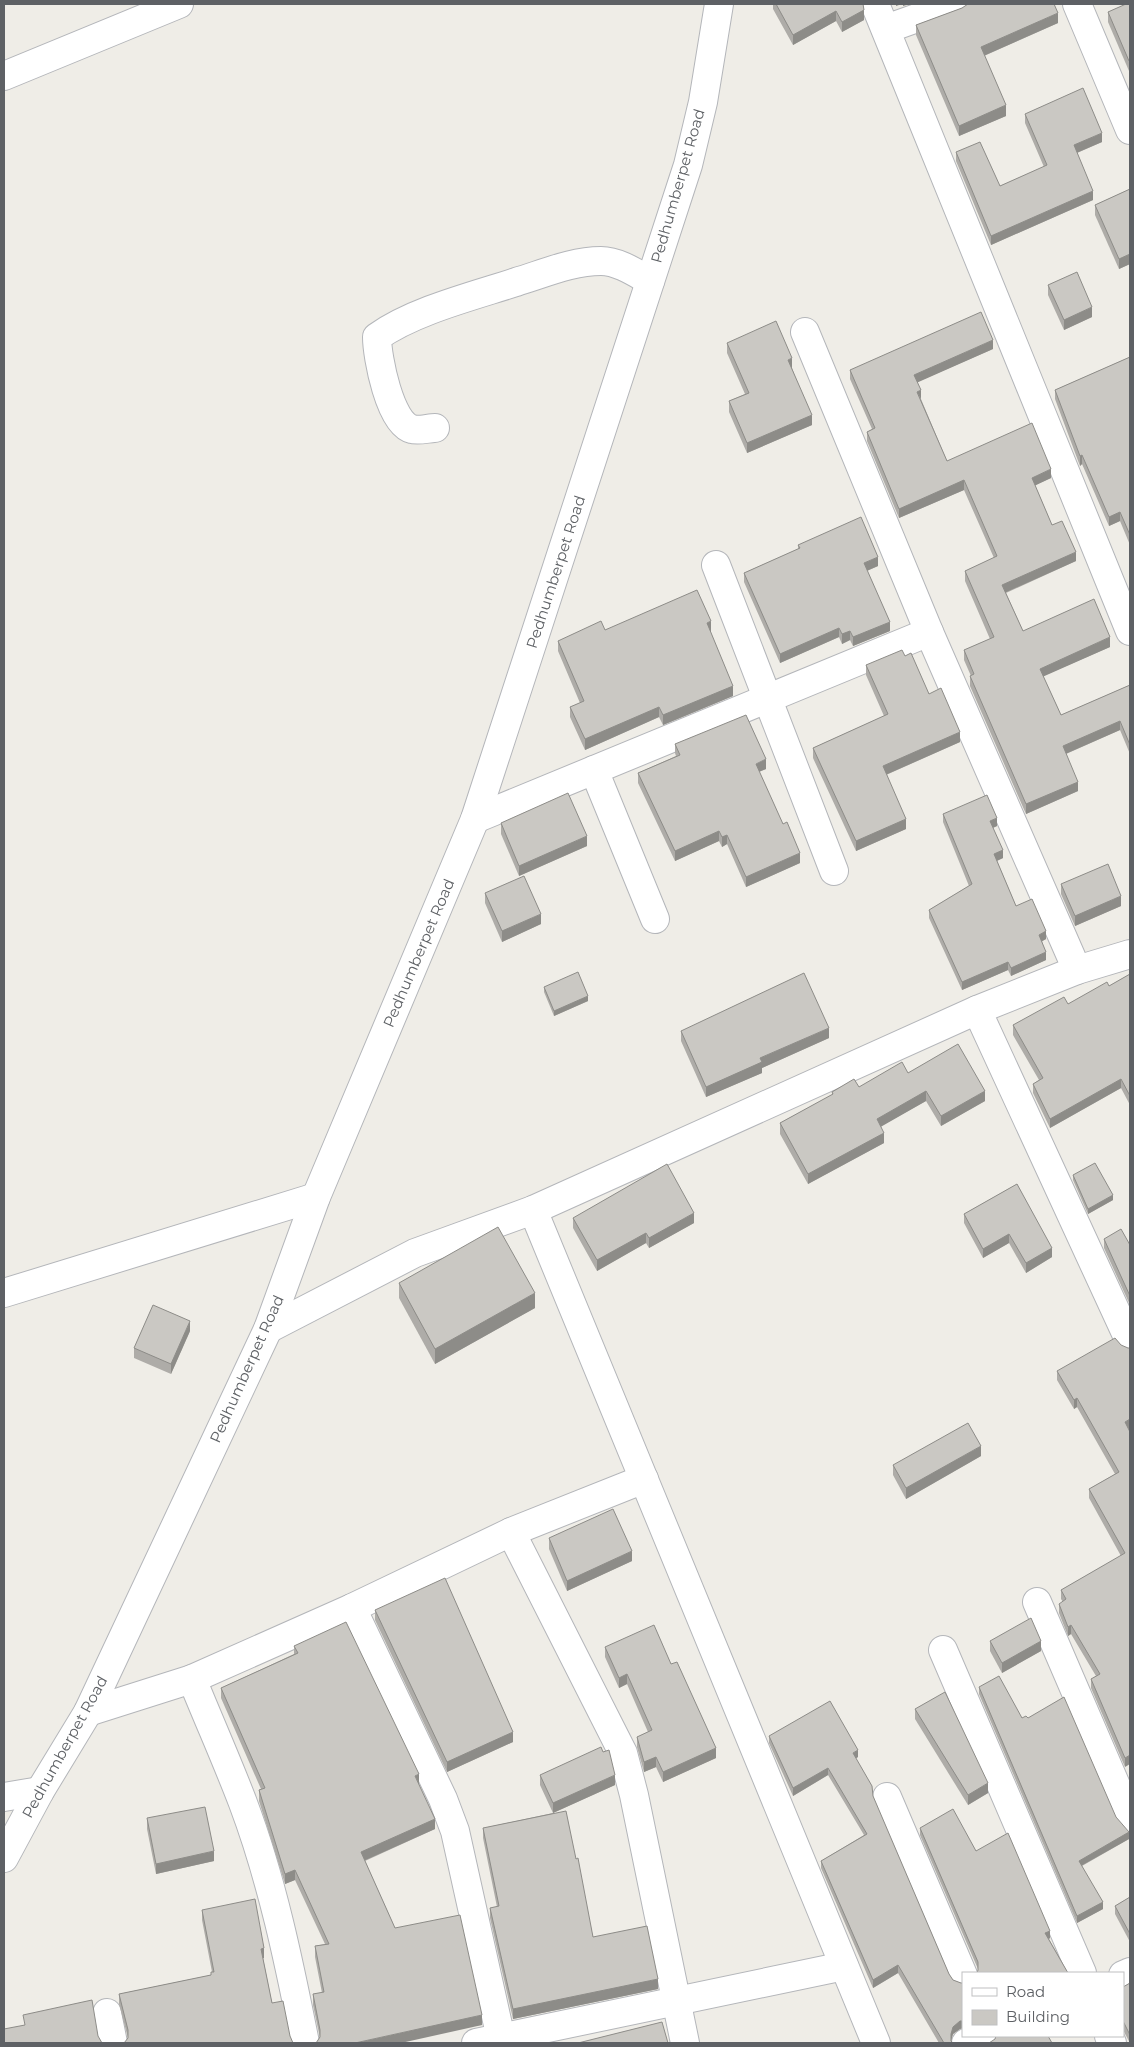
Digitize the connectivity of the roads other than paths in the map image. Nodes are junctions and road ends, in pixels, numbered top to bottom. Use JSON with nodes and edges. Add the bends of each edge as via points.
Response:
{"nodes":[{"id":1,"x":719,"y":4,"type":"edge"},
{"id":2,"x":875,"y":4,"type":"edge"},
{"id":3,"x":956,"y":4,"type":"edge"},
{"id":4,"x":1076,"y":4,"type":"edge"},
{"id":5,"x":171,"y":5,"type":"edge"},
{"id":6,"x":886,"y":29,"type":"junction"},
{"id":7,"x":4,"y":76,"type":"edge"},
{"id":8,"x":1130,"y":130,"type":"edge"},
{"id":9,"x":650,"y":281,"type":"junction"},
{"id":10,"x":806,"y":332,"type":"dead end"},
{"id":11,"x":435,"y":428,"type":"dead end"},
{"id":12,"x":716,"y":565,"type":"dead end"},
{"id":13,"x":1130,"y":631,"type":"edge"},
{"id":14,"x":929,"y":632,"type":"junction"},
{"id":15,"x":768,"y":698,"type":"junction"},
{"id":16,"x":594,"y":770,"type":"junction"},
{"id":17,"x":475,"y":819,"type":"junction"},
{"id":18,"x":834,"y":870,"type":"dead end"},
{"id":19,"x":655,"y":919,"type":"dead end"},
{"id":20,"x":1130,"y":954,"type":"edge"},
{"id":21,"x":1078,"y":970,"type":"junction"},
{"id":22,"x":977,"y":1010,"type":"junction"},
{"id":23,"x":316,"y":1197,"type":"junction"},
{"id":24,"x":533,"y":1210,"type":"junction"},
{"id":25,"x":4,"y":1293,"type":"edge"},
{"id":26,"x":268,"y":1329,"type":"junction"},
{"id":27,"x":1130,"y":1342,"type":"edge"},
{"id":28,"x":644,"y":1479,"type":"junction"},
{"id":29,"x":511,"y":1532,"type":"junction"},
{"id":30,"x":1037,"y":1602,"type":"dead end"},
{"id":31,"x":352,"y":1608,"type":"junction"},
{"id":32,"x":943,"y":1650,"type":"dead end"},
{"id":33,"x":192,"y":1680,"type":"junction"},
{"id":34,"x":88,"y":1712,"type":"junction"},
{"id":35,"x":40,"y":1791,"type":"junction"},
{"id":36,"x":4,"y":1796,"type":"edge"},
{"id":37,"x":887,"y":1797,"type":"dead end"},
{"id":38,"x":1130,"y":1818,"type":"edge"},
{"id":39,"x":4,"y":1858,"type":"edge"},
{"id":40,"x":844,"y":1966,"type":"junction"},
{"id":41,"x":1082,"y":1972,"type":"edge"},
{"id":42,"x":962,"y":1973,"type":"edge"},
{"id":43,"x":675,"y":2002,"type":"junction"},
{"id":44,"x":107,"y":2013,"type":"dead end"},
{"id":45,"x":981,"y":2037,"type":"edge"},
{"id":46,"x":493,"y":2041,"type":"edge"},
{"id":47,"x":113,"y":2043,"type":"edge"},
{"id":48,"x":305,"y":2043,"type":"edge"},
{"id":49,"x":684,"y":2043,"type":"edge"},
{"id":50,"x":876,"y":2043,"type":"edge"},
{"id":51,"x":966,"y":2043,"type":"edge"}],
"edges":[{"from":1,"to":9,"type":"street","name":"Pedhumberpet Road","via":[[703,102],[688,165]]},
{"from":2,"to":6,"type":"street"},
{"from":3,"to":6,"type":"street"},
{"from":4,"to":8,"type":"street"},
{"from":5,"to":7,"type":"street"},
{"from":6,"to":13,"type":"street"},
{"from":9,"to":11,"type":"street","via":[[629,269],[603,261],[572,264],[390,327],[377,337],[377,349],[392,405],[400,422],[412,429]]},
{"from":9,"to":17,"type":"street","name":"Pedhumberpet Road"},
{"from":10,"to":14,"type":"street"},
{"from":12,"to":15,"type":"street"},
{"from":14,"to":15,"type":"street"},
{"from":14,"to":21,"type":"street"},
{"from":15,"to":16,"type":"street"},
{"from":15,"to":18,"type":"street"},
{"from":16,"to":17,"type":"street"},
{"from":16,"to":19,"type":"street"},
{"from":17,"to":23,"type":"street","name":"Pedhumberpet Road"},
{"from":20,"to":21,"type":"street"},
{"from":21,"to":22,"type":"street"},
{"from":22,"to":24,"type":"street"},
{"from":22,"to":27,"type":"street"},
{"from":23,"to":25,"type":"street"},
{"from":23,"to":26,"type":"street","name":"Pedhumberpet Road"},
{"from":24,"to":26,"type":"street","via":[[415,1253]]},
{"from":24,"to":28,"type":"street"},
{"from":26,"to":34,"type":"street","name":"Pedhumberpet Road"},
{"from":28,"to":29,"type":"street"},
{"from":28,"to":40,"type":"street"},
{"from":29,"to":31,"type":"street"},
{"from":29,"to":43,"type":"street","via":[[623,1753]]},
{"from":30,"to":38,"type":"street"},
{"from":31,"to":33,"type":"street"},
{"from":31,"to":46,"type":"street","via":[[456,1832]]},
{"from":32,"to":41,"type":"street"},
{"from":33,"to":34,"type":"street"},
{"from":33,"to":48,"type":"street","via":[[243,1804],[272,1897]]},
{"from":34,"to":35,"type":"street","name":"Pedhumberpet Road"},
{"from":35,"to":36,"type":"street"},
{"from":35,"to":39,"type":"street","name":"Pedhumberpet Road"},
{"from":37,"to":42,"type":"street"},
{"from":40,"to":43,"type":"street"},
{"from":40,"to":50,"type":"street"},
{"from":43,"to":46,"type":"street"},
{"from":43,"to":49,"type":"street"},
{"from":44,"to":47,"type":"street"},
{"from":45,"to":51,"type":"street"}]}
